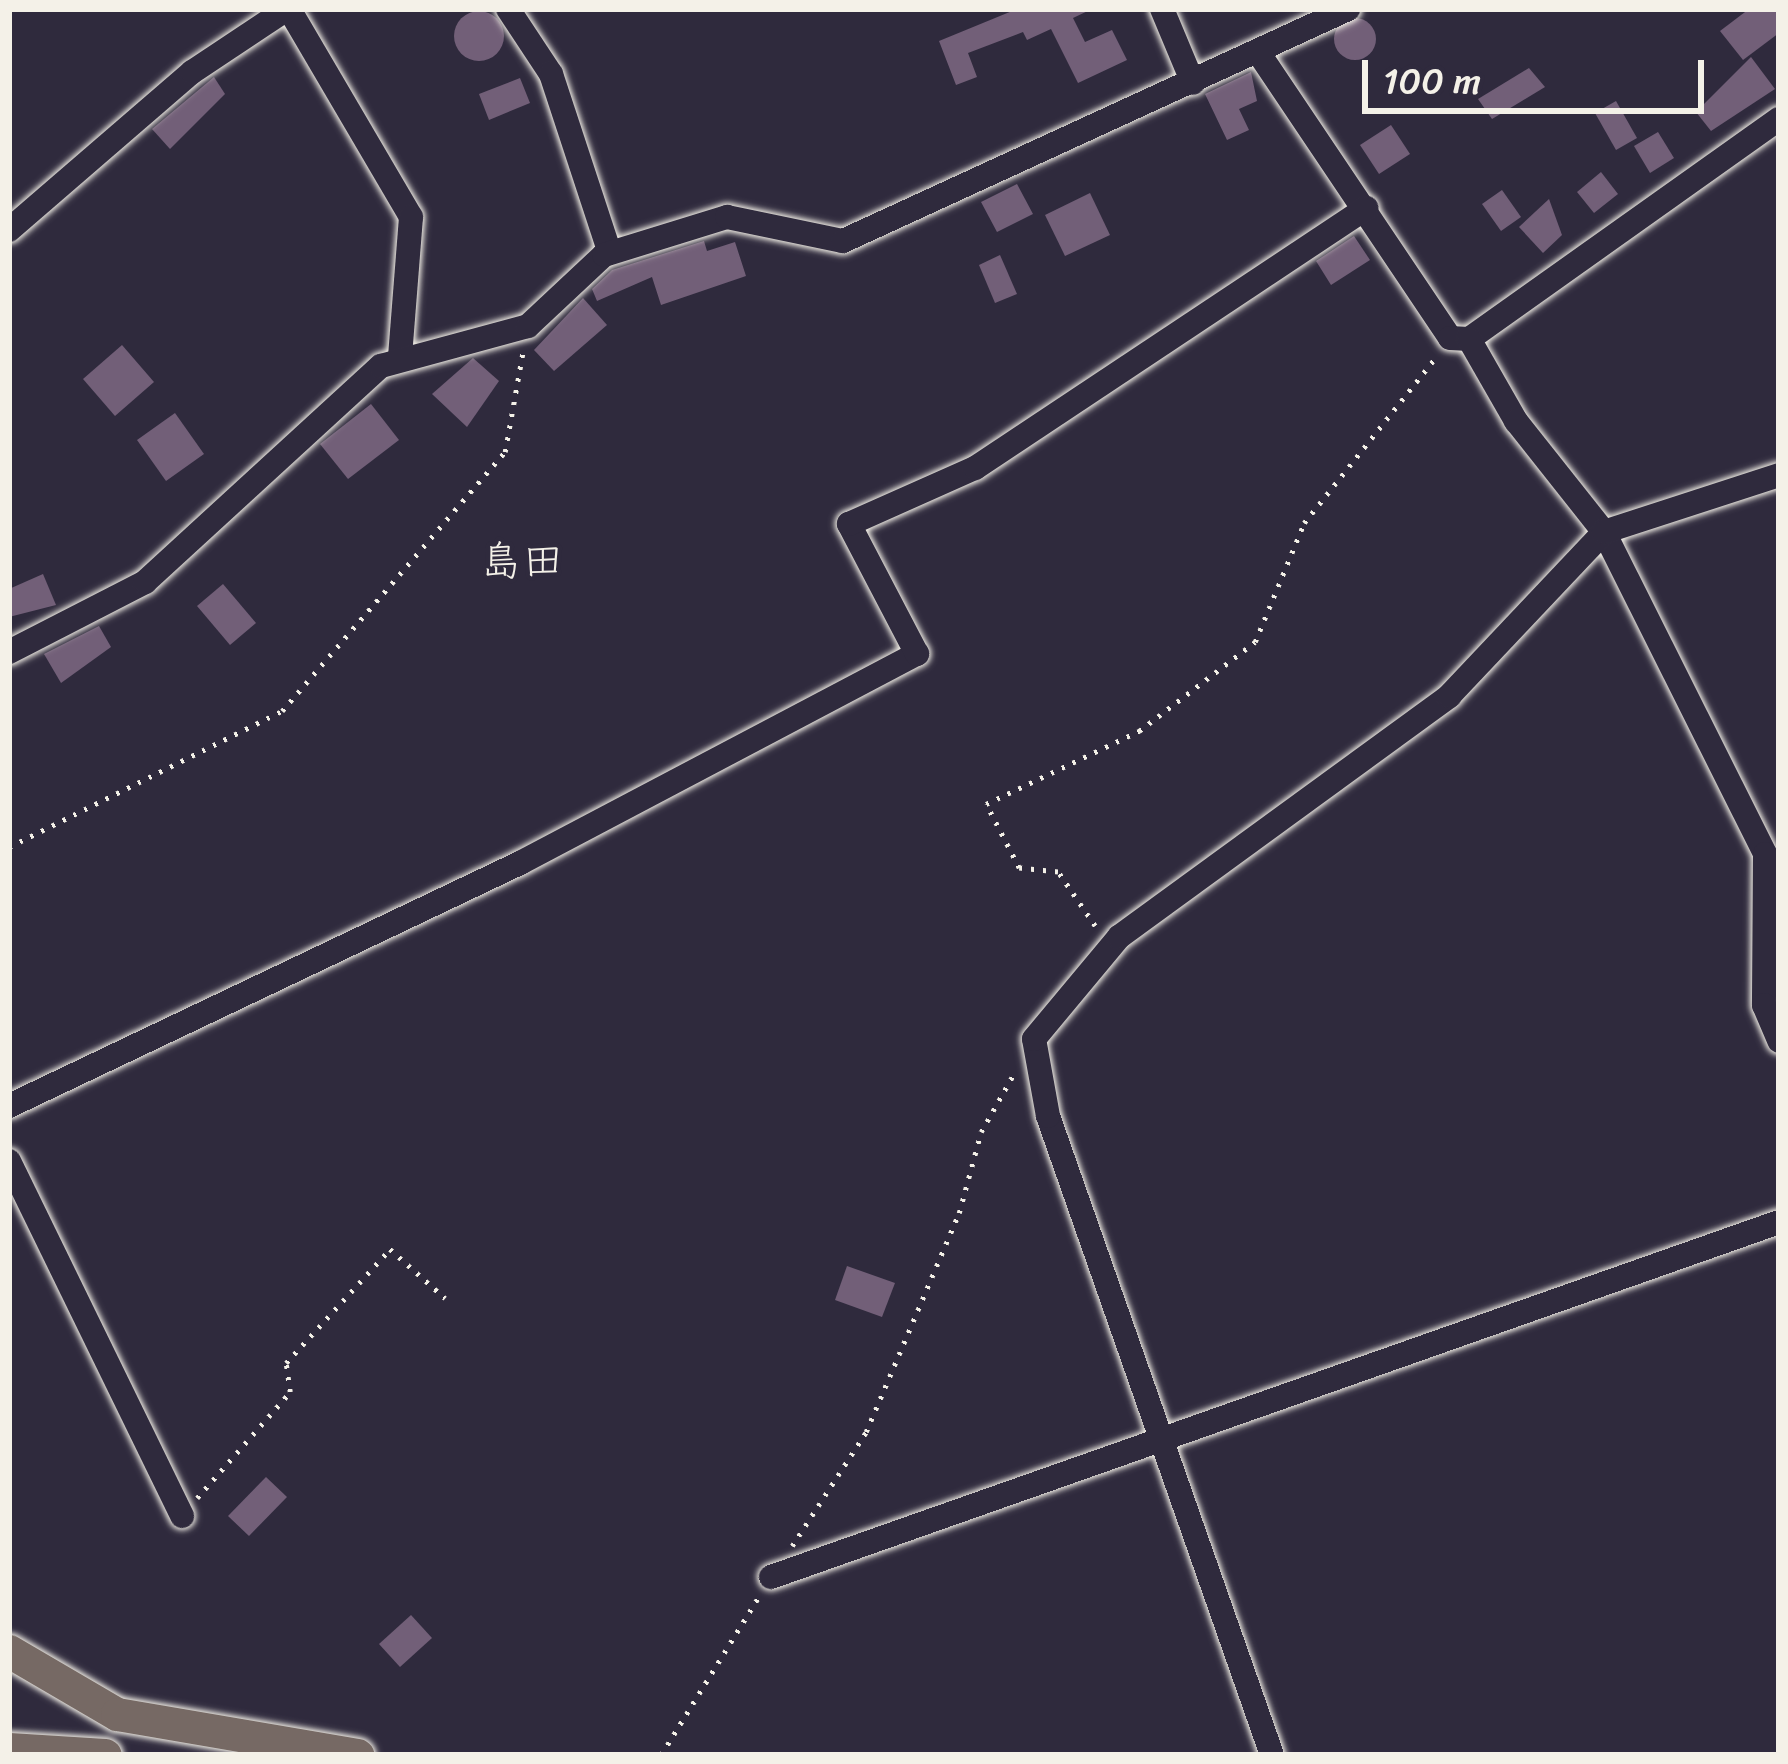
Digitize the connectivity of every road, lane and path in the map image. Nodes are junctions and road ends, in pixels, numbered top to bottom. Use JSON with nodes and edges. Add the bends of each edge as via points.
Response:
{"nodes":[{"id":1,"x":288,"y":9,"type":"edge"},
{"id":2,"x":508,"y":9,"type":"edge"},
{"id":3,"x":1162,"y":9,"type":"edge"},
{"id":4,"x":1348,"y":9,"type":"edge"},
{"id":5,"x":1258,"y":52,"type":"junction"},
{"id":6,"x":1193,"y":83,"type":"junction"},
{"id":7,"x":1779,"y":119,"type":"edge"},
{"id":8,"x":1366,"y":208,"type":"junction"},
{"id":9,"x":9,"y":230,"type":"edge"},
{"id":10,"x":610,"y":253,"type":"junction"},
{"id":11,"x":528,"y":326,"type":"junction"},
{"id":12,"x":1460,"y":339,"type":"junction"},
{"id":13,"x":400,"y":356,"type":"junction"},
{"id":14,"x":1779,"y":475,"type":"edge"},
{"id":15,"x":1604,"y":532,"type":"junction"},
{"id":16,"x":9,"y":652,"type":"edge"},
{"id":17,"x":9,"y":847,"type":"edge"},
{"id":18,"x":1111,"y":949,"type":"junction"},
{"id":19,"x":1034,"y":1040,"type":"junction"},
{"id":20,"x":1779,"y":1041,"type":"edge"},
{"id":21,"x":9,"y":1106,"type":"edge"},
{"id":22,"x":9,"y":1161,"type":"edge"},
{"id":23,"x":1779,"y":1222,"type":"edge"},
{"id":24,"x":446,"y":1298,"type":"dead end"},
{"id":25,"x":1162,"y":1432,"type":"junction"},
{"id":26,"x":182,"y":1516,"type":"joint"},
{"id":27,"x":771,"y":1576,"type":"junction"},
{"id":28,"x":9,"y":1651,"type":"edge"},
{"id":29,"x":9,"y":1749,"type":"edge"},
{"id":30,"x":105,"y":1755,"type":"edge"},
{"id":31,"x":358,"y":1755,"type":"edge"},
{"id":32,"x":662,"y":1755,"type":"edge"},
{"id":33,"x":1272,"y":1755,"type":"edge"}],
"edges":[{"from":1,"to":9,"type":"street","via":[[192,72]]},
{"from":1,"to":13,"type":"street","via":[[411,217]]},
{"from":2,"to":10,"type":"street","via":[[551,74]]},
{"from":3,"to":6,"type":"street"},
{"from":4,"to":5,"type":"street"},
{"from":5,"to":6,"type":"street"},
{"from":5,"to":8,"type":"street"},
{"from":6,"to":10,"type":"street","via":[[843,241],[727,218]]},
{"from":7,"to":12,"type":"street"},
{"from":8,"to":12,"type":"street"},
{"from":8,"to":21,"type":"street","via":[[975,468],[849,524],[917,654],[520,863]]},
{"from":10,"to":11,"type":"street"},
{"from":11,"to":13,"type":"street"},
{"from":11,"to":17,"type":"path","via":[[505,452],[283,711]]},
{"from":12,"to":15,"type":"street"},
{"from":12,"to":18,"type":"path","via":[[1304,523],[1256,641],[1139,731],[986,804],[1019,868],[1058,872]]},
{"from":13,"to":16,"type":"street","via":[[145,582]]},
{"from":14,"to":15,"type":"street"},
{"from":15,"to":18,"type":"street","via":[[1448,696],[1177,886]]},
{"from":15,"to":20,"type":"street","via":[[1765,854],[1764,1005]]},
{"from":18,"to":19,"type":"street"},
{"from":19,"to":25,"type":"street","via":[[1048,1116]]},
{"from":19,"to":27,"type":"path","via":[[981,1132],[959,1213],[866,1432]]},
{"from":22,"to":26,"type":"street"},
{"from":23,"to":25,"type":"street"},
{"from":24,"to":26,"type":"path","via":[[390,1249],[286,1363],[290,1392]]},
{"from":25,"to":27,"type":"street"},
{"from":25,"to":33,"type":"street"},
{"from":27,"to":32,"type":"path"},
{"from":28,"to":31,"type":"highway","via":[[117,1714]]},
{"from":29,"to":30,"type":"highway"}]}
